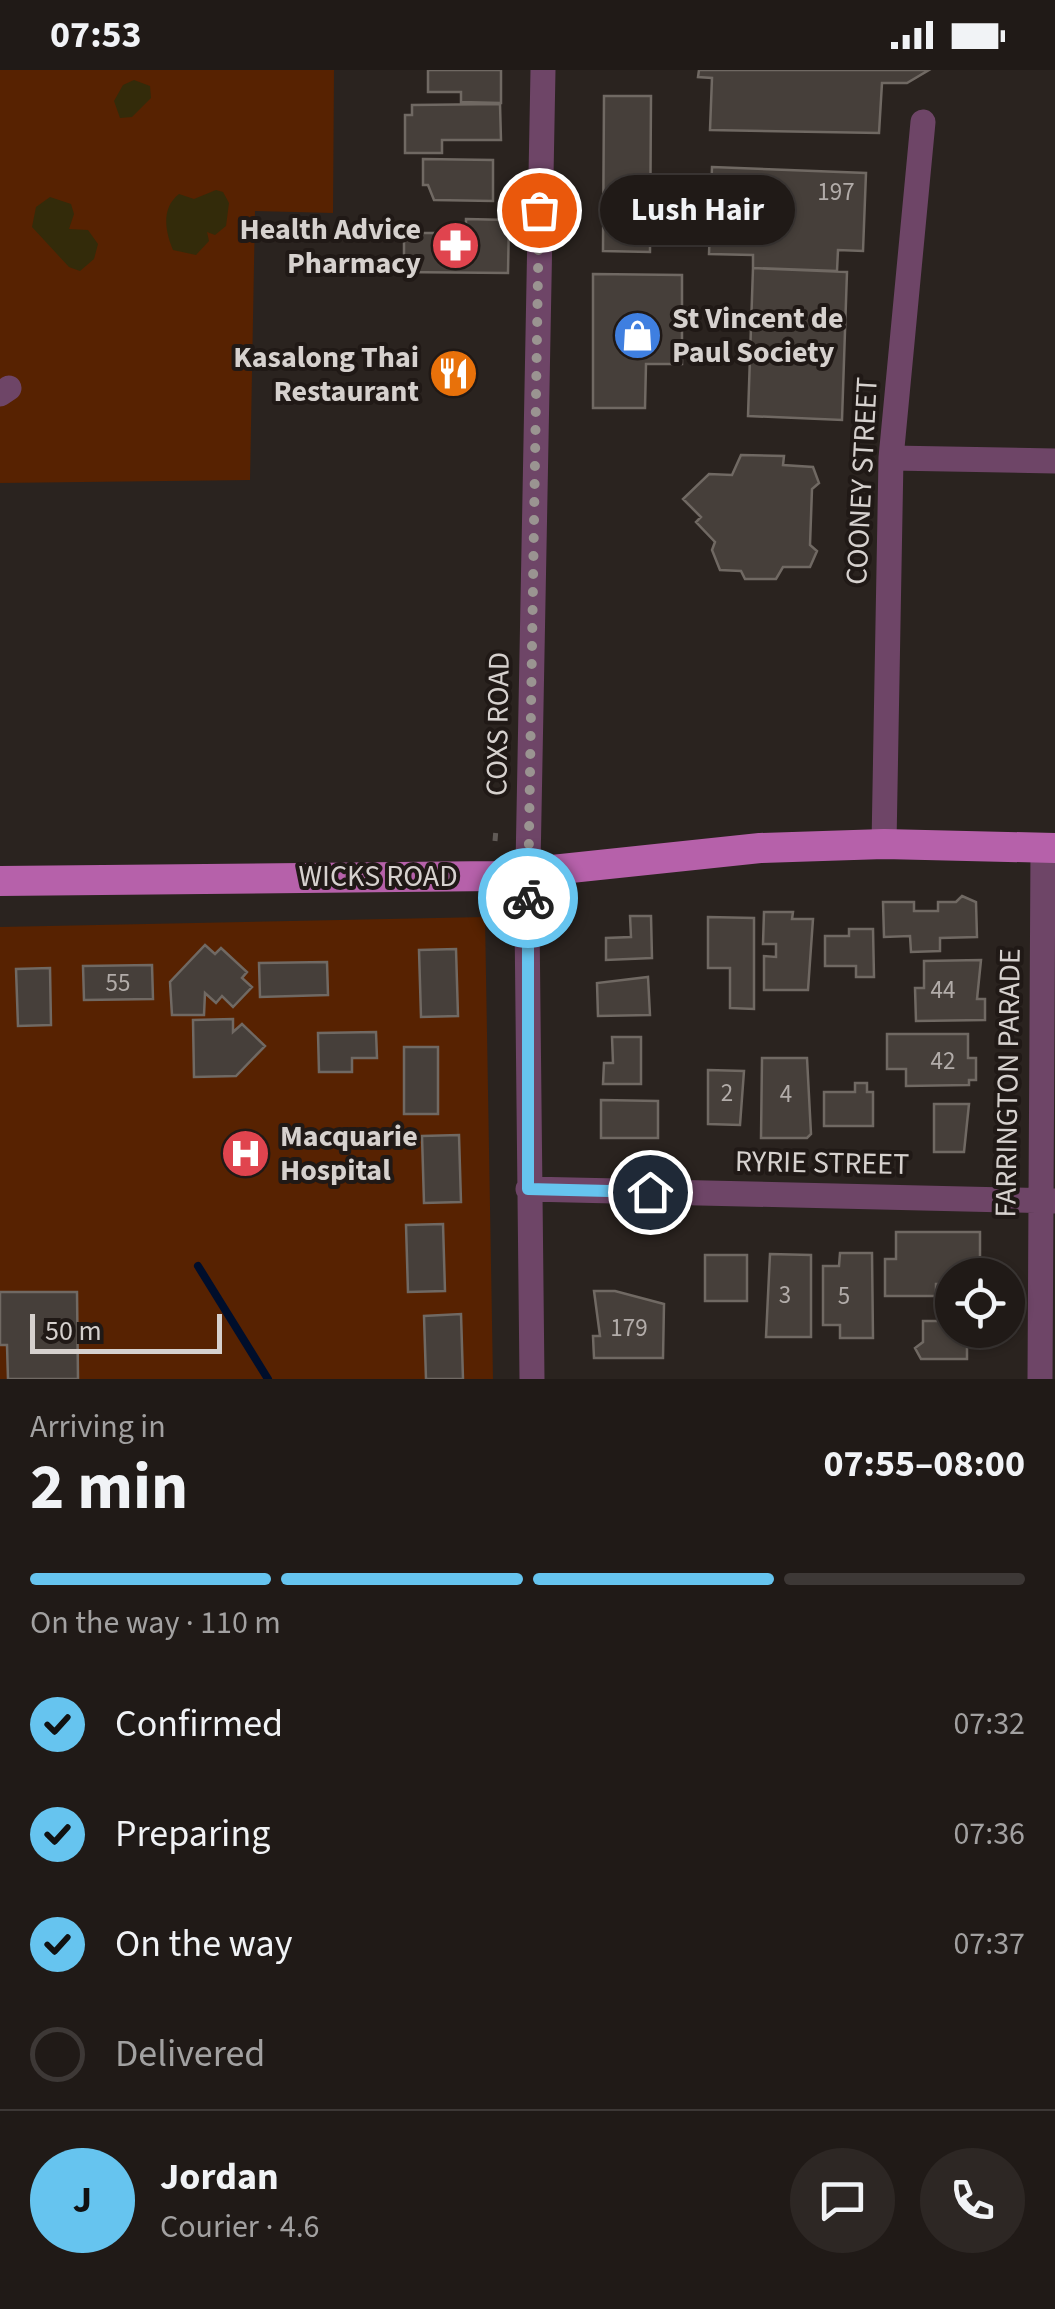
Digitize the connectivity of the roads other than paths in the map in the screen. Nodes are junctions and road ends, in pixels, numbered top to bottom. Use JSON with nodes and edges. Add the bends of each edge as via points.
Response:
{"nodes":[{"id":1,"x":543,"y":70,"type":"edge"},
{"id":2,"x":923,"y":122,"type":"dead end"},
{"id":3,"x":892,"y":458,"type":"junction"},
{"id":4,"x":1055,"y":460,"type":"edge"},
{"id":5,"x":884,"y":844,"type":"junction"},
{"id":6,"x":1049,"y":847,"type":"edge"},
{"id":7,"x":530,"y":872,"type":"junction"},
{"id":8,"x":0,"y":881,"type":"edge"},
{"id":9,"x":528,"y":1189,"type":"junction"},
{"id":10,"x":1047,"y":1201,"type":"edge"},
{"id":11,"x":532,"y":1379,"type":"edge"},
{"id":12,"x":1040,"y":1379,"type":"edge"}],
"edges":[{"from":1,"to":7,"type":"street","name":"COXS ROAD"},
{"from":2,"to":3,"type":"street","name":"COONEY STREET"},
{"from":3,"to":4,"type":"street"},
{"from":3,"to":5,"type":"street","name":"COONEY STREET"},
{"from":5,"to":6,"type":"main road","name":"WICKS ROAD"},
{"from":5,"to":7,"type":"main road","name":"WICKS ROAD","via":[[760,848]]},
{"from":6,"to":10,"type":"street","name":"FARRINGTON PARADE"},
{"from":7,"to":8,"type":"main road","name":"WICKS ROAD"},
{"from":7,"to":9,"type":"street","name":"COXS ROAD"},
{"from":9,"to":10,"type":"street","name":"RYRIE STREET"},
{"from":9,"to":11,"type":"street","name":"COXS ROAD"},
{"from":10,"to":12,"type":"street","name":"FARRINGTON PARADE"}]}
